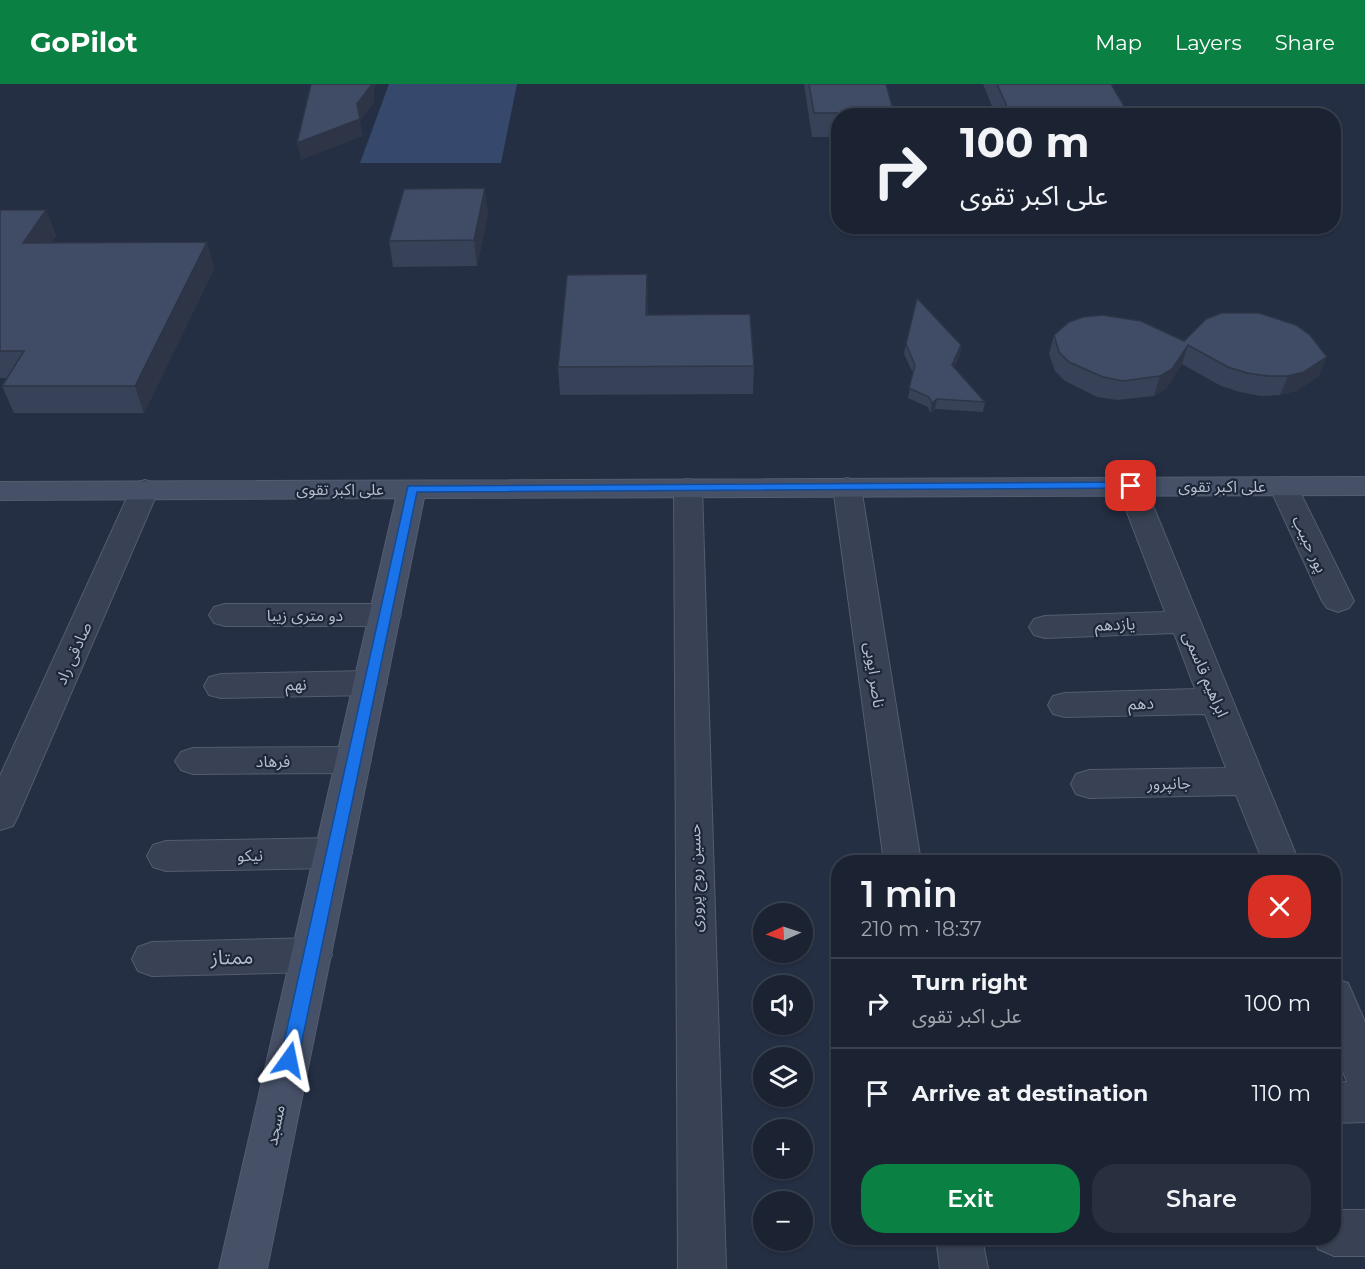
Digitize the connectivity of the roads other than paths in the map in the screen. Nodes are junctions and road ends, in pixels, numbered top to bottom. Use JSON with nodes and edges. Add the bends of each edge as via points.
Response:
{"nodes":[{"id":1,"x":1131,"y":486,"type":"junction"},
{"id":2,"x":1283,"y":486,"type":"junction"},
{"id":3,"x":1365,"y":486,"type":"edge"},
{"id":4,"x":847,"y":487,"type":"junction"},
{"id":5,"x":688,"y":488,"type":"junction"},
{"id":6,"x":145,"y":489,"type":"junction"},
{"id":7,"x":412,"y":489,"type":"junction"},
{"id":8,"x":0,"y":491,"type":"edge"},
{"id":9,"x":1338,"y":601,"type":"dead end"},
{"id":10,"x":225,"y":615,"type":"dead end"},
{"id":11,"x":385,"y":615,"type":"junction"},
{"id":12,"x":1185,"y":622,"type":"junction"},
{"id":13,"x":1045,"y":627,"type":"dead end"},
{"id":14,"x":370,"y":683,"type":"junction"},
{"id":15,"x":221,"y":686,"type":"dead end"},
{"id":16,"x":1218,"y":700,"type":"junction"},
{"id":17,"x":1065,"y":705,"type":"dead end"},
{"id":18,"x":354,"y":760,"type":"junction"},
{"id":19,"x":193,"y":761,"type":"dead end"},
{"id":20,"x":1249,"y":781,"type":"junction"},
{"id":21,"x":1089,"y":784,"type":"dead end"},
{"id":22,"x":0,"y":816,"type":"edge"},
{"id":23,"x":333,"y":853,"type":"junction"},
{"id":24,"x":902,"y":855,"type":"edge"},
{"id":25,"x":1278,"y":855,"type":"edge"},
{"id":26,"x":166,"y":856,"type":"dead end"},
{"id":27,"x":312,"y":956,"type":"junction"},
{"id":28,"x":152,"y":959,"type":"dead end"},
{"id":29,"x":1341,"y":1014,"type":"edge"},
{"id":30,"x":1365,"y":1075,"type":"edge"},
{"id":31,"x":1365,"y":1102,"type":"edge"},
{"id":32,"x":1341,"y":1103,"type":"edge"},
{"id":33,"x":1341,"y":1233,"type":"edge"},
{"id":34,"x":1365,"y":1233,"type":"edge"},
{"id":35,"x":960,"y":1245,"type":"edge"},
{"id":36,"x":243,"y":1269,"type":"edge"},
{"id":37,"x":702,"y":1269,"type":"edge"},
{"id":38,"x":964,"y":1269,"type":"edge"}],
"edges":[{"from":1,"to":2,"type":"main road","name":"علی اکبر تقوی"},
{"from":1,"to":4,"type":"main road","name":"علی اکبر تقوی"},
{"from":1,"to":12,"type":"street","name":"ابراهیم قاسمی"},
{"from":2,"to":3,"type":"main road","name":"علی اکبر تقوی"},
{"from":2,"to":9,"type":"street","name":"پور حبیب"},
{"from":4,"to":5,"type":"main road","name":"علی اکبر تقوی"},
{"from":4,"to":24,"type":"street","name":"ناصر ایوبی"},
{"from":5,"to":7,"type":"main road","name":"علی اکبر تقوی"},
{"from":5,"to":37,"type":"street","name":"حسین روح پروری"},
{"from":6,"to":7,"type":"main road","name":"علی اکبر تقوی"},
{"from":6,"to":8,"type":"main road","name":"علی اکبر تقوی"},
{"from":6,"to":22,"type":"street","name":"صادقی راد"},
{"from":7,"to":11,"type":"main road","name":"مسجد"},
{"from":10,"to":11,"type":"street","name":"دو متری زیبا"},
{"from":11,"to":14,"type":"main road","name":"مسجد"},
{"from":12,"to":13,"type":"street","name":"یازدهم"},
{"from":12,"to":16,"type":"street","name":"ابراهیم قاسمی"},
{"from":14,"to":15,"type":"street","name":"نهم"},
{"from":14,"to":18,"type":"main road","name":"مسجد"},
{"from":16,"to":17,"type":"street","name":"دهم"},
{"from":16,"to":20,"type":"street","name":"ابراهیم قاسمی"},
{"from":18,"to":19,"type":"street","name":"فرهاد"},
{"from":18,"to":23,"type":"main road","name":"مسجد"},
{"from":20,"to":21,"type":"street","name":"جانپرور"},
{"from":20,"to":25,"type":"street","name":"ابراهیم قاسمی"},
{"from":23,"to":26,"type":"street","name":"نیکو"},
{"from":23,"to":27,"type":"main road","name":"مسجد"},
{"from":27,"to":28,"type":"street","name":"ممتاز"},
{"from":27,"to":36,"type":"main road","name":"مسجد"},
{"from":29,"to":30,"type":"street"},
{"from":31,"to":32,"type":"street"},
{"from":33,"to":34,"type":"street"},
{"from":35,"to":38,"type":"street"}]}
